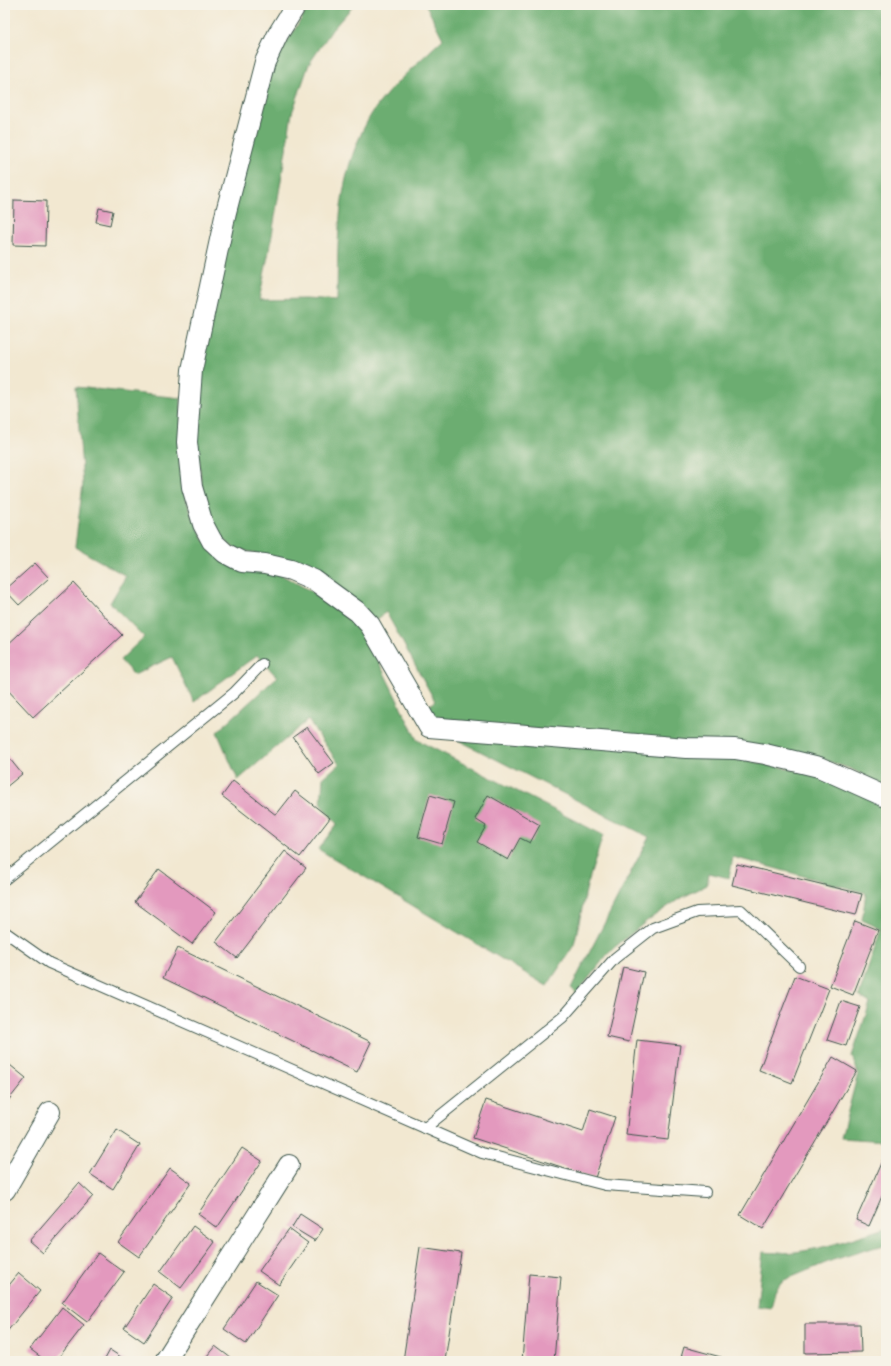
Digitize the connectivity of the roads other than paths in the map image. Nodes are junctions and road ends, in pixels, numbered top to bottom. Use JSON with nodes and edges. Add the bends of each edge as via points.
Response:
{"nodes":[{"id":1,"x":296,"y":5,"type":"edge"},
{"id":2,"x":262,"y":664,"type":"dead end"},
{"id":3,"x":886,"y":797,"type":"edge"},
{"id":4,"x":5,"y":879,"type":"edge"},
{"id":5,"x":5,"y":932,"type":"edge"},
{"id":6,"x":799,"y":966,"type":"dead end"},
{"id":7,"x":50,"y":1112,"type":"dead end"},
{"id":8,"x":425,"y":1128,"type":"junction"},
{"id":9,"x":289,"y":1165,"type":"dead end"},
{"id":10,"x":5,"y":1190,"type":"edge"},
{"id":11,"x":705,"y":1192,"type":"dead end"},
{"id":12,"x":165,"y":1361,"type":"edge"}],
"edges":[{"from":1,"to":3,"type":"street","via":[[265,62],[226,212],[192,370],[188,462],[203,524],[212,541],[225,554],[242,562],[291,570],[314,580],[348,603],[370,625],[429,727],[671,747],[735,749],[819,767]]},
{"from":2,"to":4,"type":"lane","via":[[234,693]]},
{"from":5,"to":8,"type":"lane","via":[[49,964]]},
{"from":6,"to":8,"type":"lane","via":[[741,910],[697,912],[652,928],[615,958],[563,1017]]},
{"from":7,"to":10,"type":"street"},
{"from":8,"to":11,"type":"lane","via":[[482,1153],[605,1185]]},
{"from":9,"to":12,"type":"street"}]}
